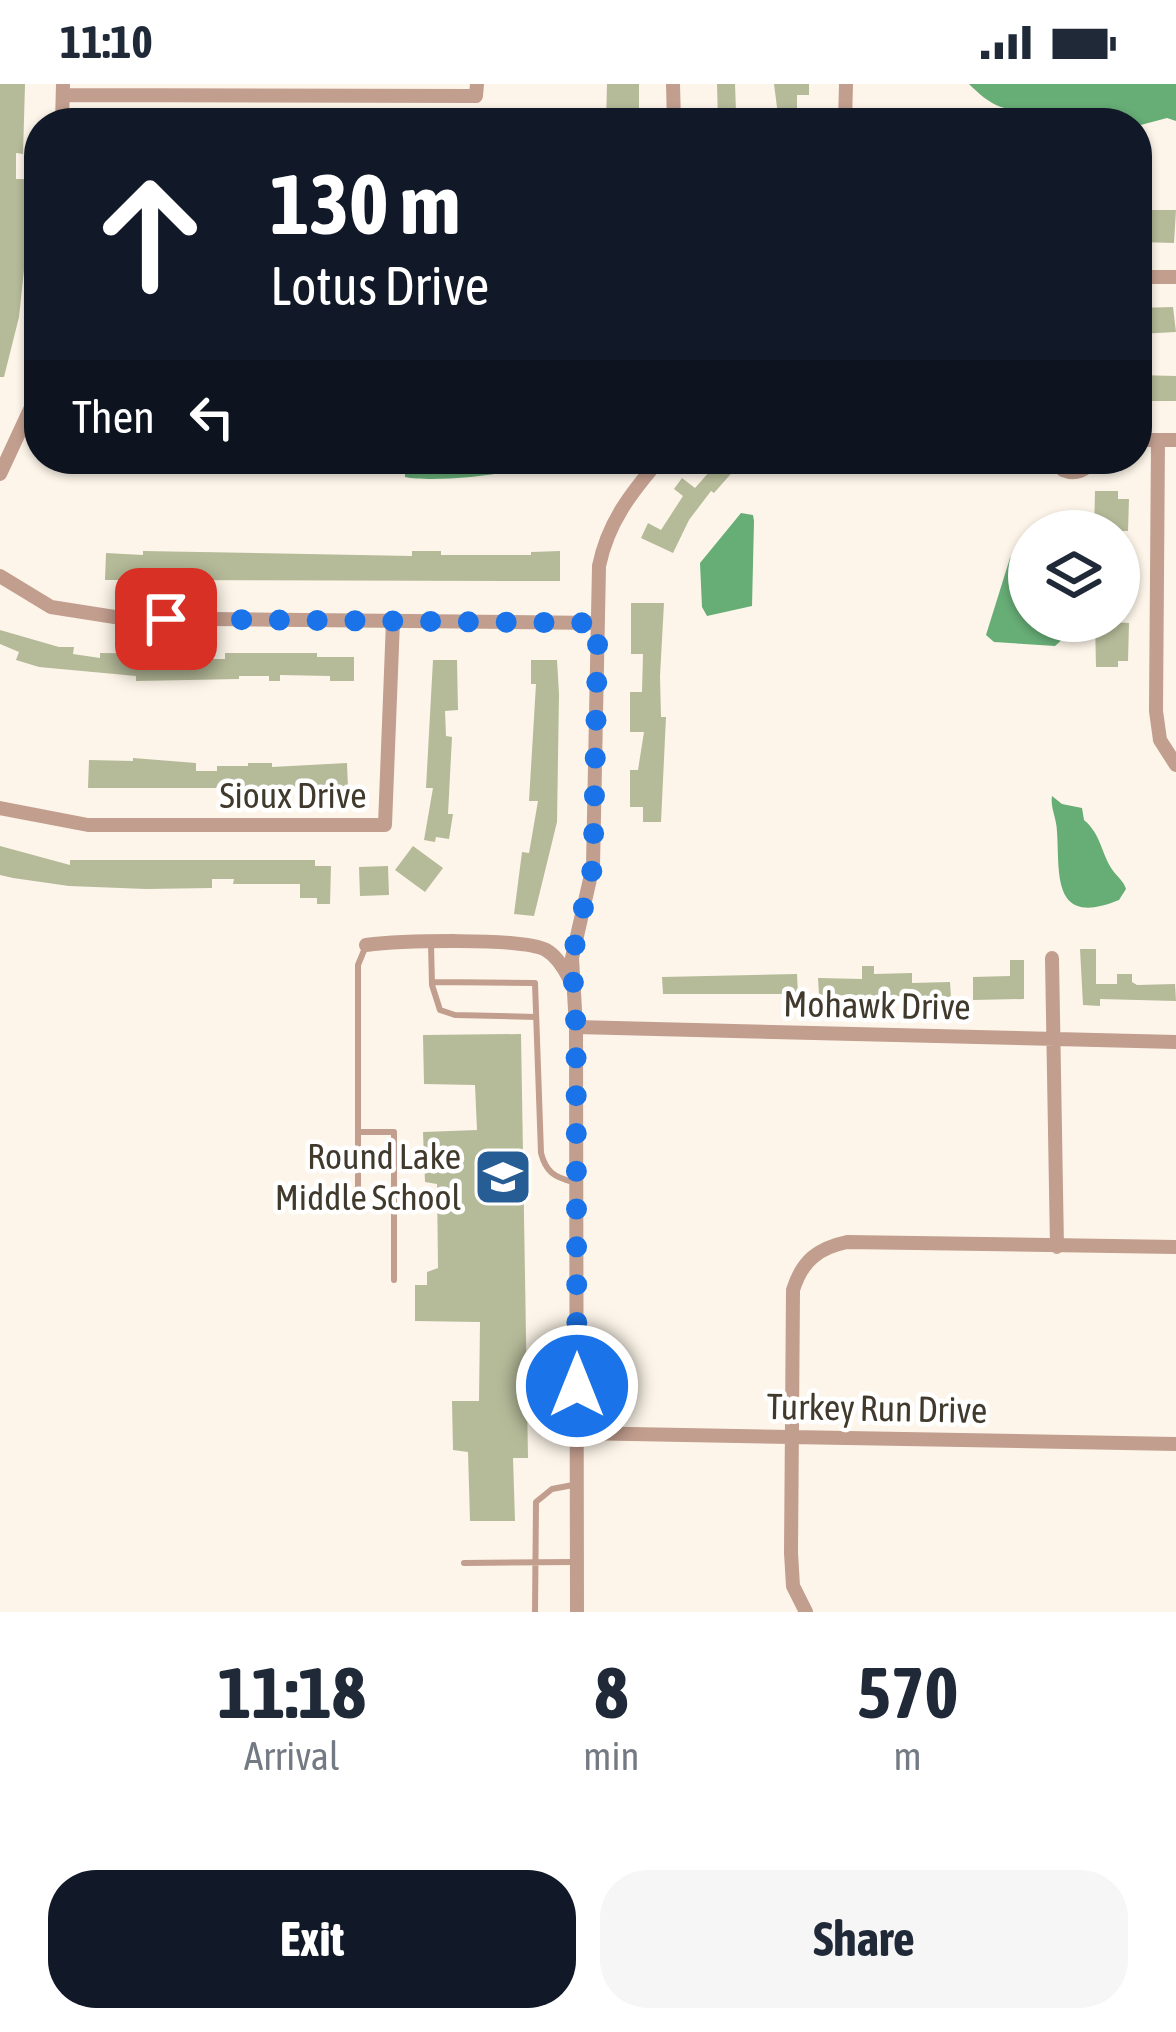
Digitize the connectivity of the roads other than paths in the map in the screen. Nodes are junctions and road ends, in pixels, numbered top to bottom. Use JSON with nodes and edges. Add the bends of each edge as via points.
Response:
{"nodes":[{"id":1,"x":476,"y":84,"type":"edge"},
{"id":2,"x":63,"y":89,"type":"edge"},
{"id":3,"x":24,"y":422,"type":"edge"},
{"id":4,"x":1152,"y":440,"type":"edge"},
{"id":5,"x":1158,"y":440,"type":"junction"},
{"id":6,"x":1176,"y":440,"type":"edge"},
{"id":7,"x":0,"y":474,"type":"edge"},
{"id":8,"x":647,"y":474,"type":"edge"},
{"id":9,"x":0,"y":576,"type":"edge"},
{"id":10,"x":393,"y":621,"type":"junction"},
{"id":11,"x":598,"y":623,"type":"junction"},
{"id":12,"x":1176,"y":765,"type":"edge"},
{"id":13,"x":0,"y":808,"type":"edge"},
{"id":14,"x":431,"y":942,"type":"junction"},
{"id":15,"x":366,"y":945,"type":"joint"},
{"id":16,"x":1052,"y":958,"type":"dead end"},
{"id":17,"x":432,"y":982,"type":"junction"},
{"id":18,"x":572,"y":984,"type":"junction"},
{"id":19,"x":536,"y":1017,"type":"junction"},
{"id":20,"x":576,"y":1027,"type":"junction"},
{"id":21,"x":1054,"y":1039,"type":"junction"},
{"id":22,"x":1176,"y":1042,"type":"edge"},
{"id":23,"x":358,"y":1132,"type":"junction"},
{"id":24,"x":576,"y":1183,"type":"junction"},
{"id":25,"x":358,"y":1210,"type":"dead end"},
{"id":26,"x":1057,"y":1247,"type":"junction"},
{"id":27,"x":1176,"y":1247,"type":"edge"},
{"id":28,"x":394,"y":1280,"type":"dead end"},
{"id":29,"x":577,"y":1433,"type":"junction"},
{"id":30,"x":793,"y":1437,"type":"junction"},
{"id":31,"x":1176,"y":1444,"type":"edge"},
{"id":32,"x":577,"y":1485,"type":"junction"},
{"id":33,"x":577,"y":1562,"type":"junction"},
{"id":34,"x":464,"y":1563,"type":"dead end"},
{"id":35,"x":533,"y":1563,"type":"junction"},
{"id":36,"x":535,"y":1612,"type":"edge"},
{"id":37,"x":577,"y":1612,"type":"edge"},
{"id":38,"x":806,"y":1612,"type":"edge"}],
"edges":[{"from":1,"to":2,"type":"street","via":[[476,96]]},
{"from":3,"to":7,"type":"street"},
{"from":4,"to":5,"type":"street"},
{"from":5,"to":6,"type":"street"},
{"from":5,"to":12,"type":"street","via":[[1156,711],[1160,740]]},
{"from":8,"to":11,"type":"street","via":[[604,545]]},
{"from":9,"to":10,"type":"street","via":[[51,607],[121,618]]},
{"from":10,"to":11,"type":"street"},
{"from":10,"to":13,"type":"street","name":"Sioux Drive","via":[[385,825],[88,825]]},
{"from":11,"to":18,"type":"street","via":[[593,866]]},
{"from":14,"to":15,"type":"street"},
{"from":14,"to":17,"type":"lane"},
{"from":14,"to":18,"type":"street","via":[[546,950]]},
{"from":15,"to":23,"type":"lane","via":[[358,965]]},
{"from":16,"to":21,"type":"street"},
{"from":17,"to":19,"type":"lane","via":[[440,1010]]},
{"from":17,"to":19,"type":"lane","via":[[535,983]]},
{"from":18,"to":20,"type":"street"},
{"from":19,"to":24,"type":"lane","via":[[544,1167]]},
{"from":20,"to":21,"type":"street","name":"Mohawk Drive"},
{"from":20,"to":24,"type":"street"},
{"from":21,"to":22,"type":"street","name":"Mohawk Drive"},
{"from":21,"to":26,"type":"street"},
{"from":23,"to":25,"type":"lane"},
{"from":23,"to":28,"type":"lane","via":[[394,1132]]},
{"from":24,"to":29,"type":"street"},
{"from":26,"to":27,"type":"street"},
{"from":26,"to":30,"type":"street","via":[[848,1242],[810,1257],[794,1290]]},
{"from":29,"to":30,"type":"street","name":"Turkey Run Drive"},
{"from":29,"to":32,"type":"street"},
{"from":30,"to":31,"type":"street","name":"Turkey Run Drive"},
{"from":30,"to":38,"type":"street","via":[[794,1586]]},
{"from":32,"to":33,"type":"street"},
{"from":32,"to":35,"type":"lane","via":[[536,1502]]},
{"from":33,"to":35,"type":"lane"},
{"from":33,"to":37,"type":"street"},
{"from":34,"to":35,"type":"lane"},
{"from":35,"to":36,"type":"lane"}]}
